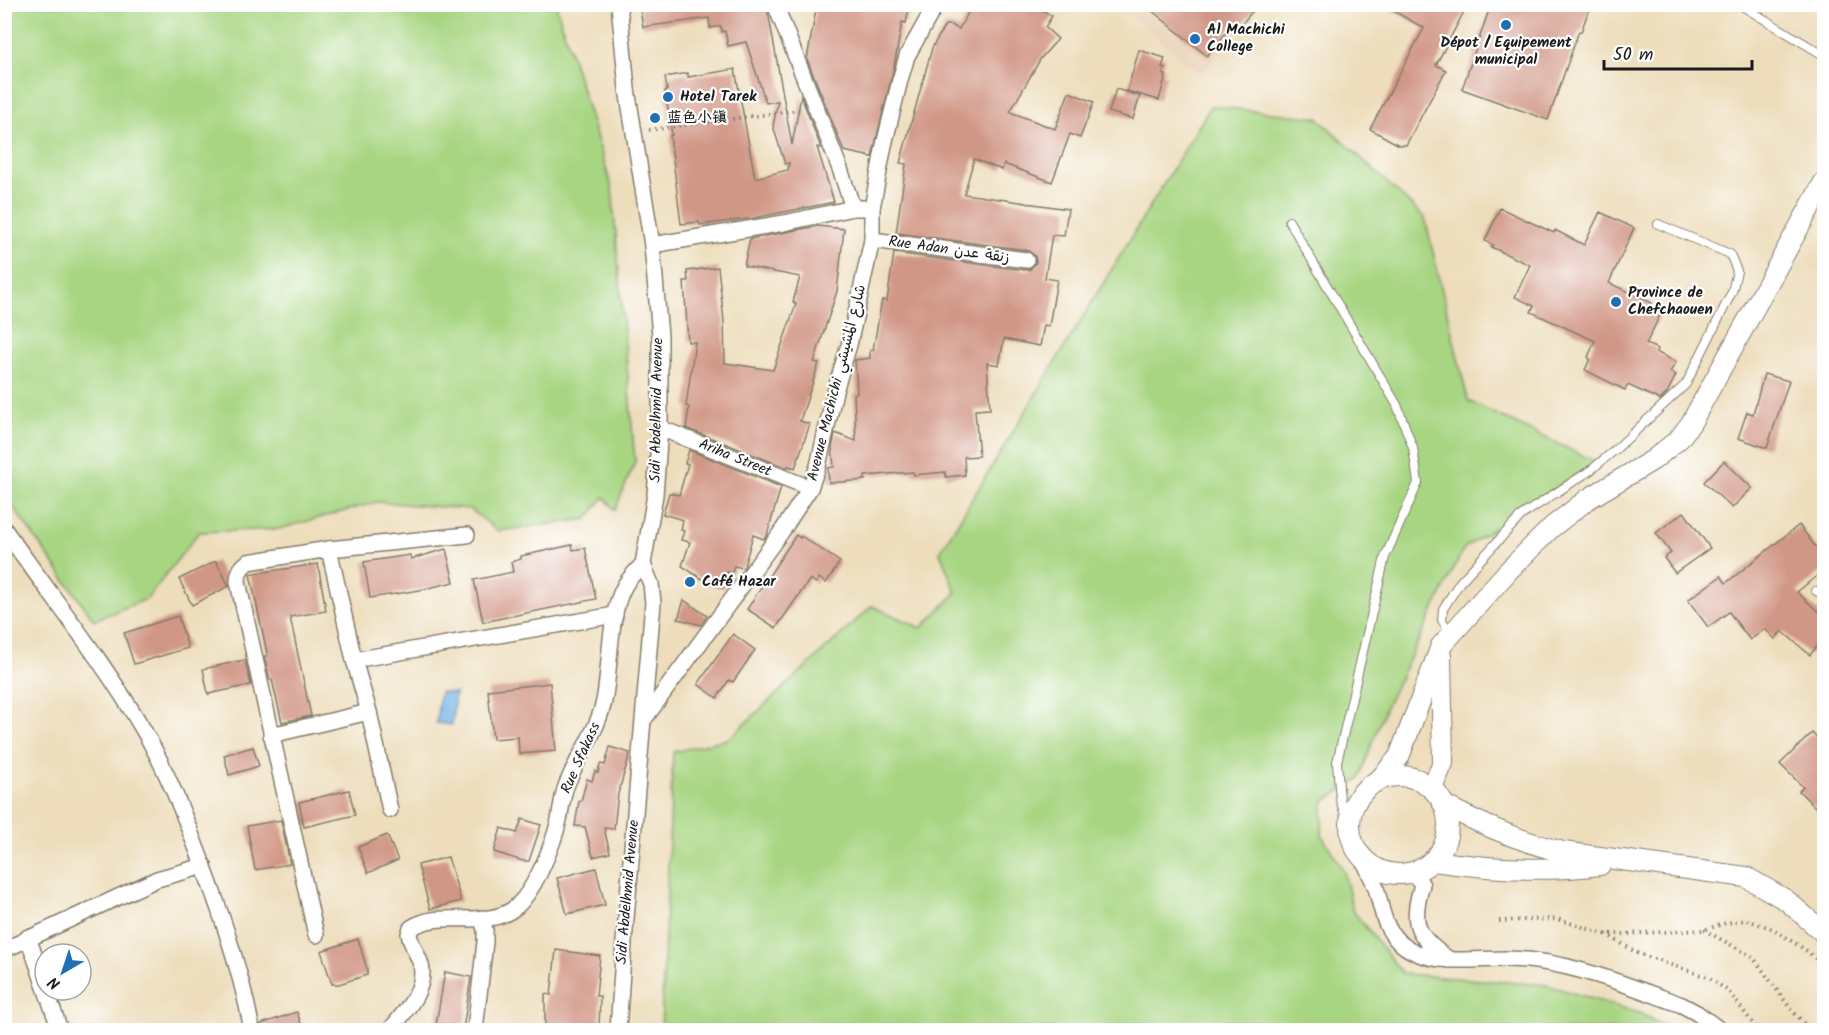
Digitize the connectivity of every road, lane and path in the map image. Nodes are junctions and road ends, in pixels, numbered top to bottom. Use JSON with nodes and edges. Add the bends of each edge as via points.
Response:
{"nodes":[{"id":1,"x":619,"y":4,"type":"edge"},
{"id":2,"x":775,"y":4,"type":"edge"},
{"id":3,"x":936,"y":4,"type":"edge"},
{"id":4,"x":1739,"y":4,"type":"edge"},
{"id":5,"x":1820,"y":53,"type":"dead end"},
{"id":6,"x":815,"y":108,"type":"junction"},
{"id":7,"x":633,"y":132,"type":"junction"},
{"id":8,"x":1824,"y":182,"type":"edge"},
{"id":9,"x":853,"y":208,"type":"junction"},
{"id":10,"x":872,"y":208,"type":"junction"},
{"id":11,"x":1289,"y":221,"type":"dead end"},
{"id":12,"x":1658,"y":224,"type":"dead end"},
{"id":13,"x":872,"y":240,"type":"junction"},
{"id":14,"x":652,"y":245,"type":"junction"},
{"id":15,"x":1026,"y":260,"type":"dead end"},
{"id":16,"x":660,"y":428,"type":"junction"},
{"id":17,"x":810,"y":488,"type":"junction"},
{"id":18,"x":4,"y":529,"type":"edge"},
{"id":19,"x":467,"y":535,"type":"dead end"},
{"id":20,"x":329,"y":549,"type":"junction"},
{"id":21,"x":643,"y":564,"type":"junction"},
{"id":22,"x":1816,"y":591,"type":"dead end"},
{"id":23,"x":1824,"y":595,"type":"edge"},
{"id":24,"x":615,"y":615,"type":"junction"},
{"id":25,"x":1446,"y":640,"type":"junction"},
{"id":26,"x":354,"y":660,"type":"junction"},
{"id":27,"x":369,"y":712,"type":"junction"},
{"id":28,"x":643,"y":720,"type":"junction"},
{"id":29,"x":271,"y":735,"type":"junction"},
{"id":30,"x":1380,"y":779,"type":"junction"},
{"id":31,"x":1432,"y":788,"type":"junction"},
{"id":32,"x":1444,"y":805,"type":"junction"},
{"id":33,"x":390,"y":810,"type":"dead end"},
{"id":34,"x":1350,"y":830,"type":"junction"},
{"id":35,"x":1363,"y":859,"type":"junction"},
{"id":36,"x":1433,"y":861,"type":"junction"},
{"id":37,"x":1626,"y":861,"type":"junction"},
{"id":38,"x":204,"y":866,"type":"junction"},
{"id":39,"x":1414,"y":872,"type":"junction"},
{"id":40,"x":482,"y":918,"type":"junction"},
{"id":41,"x":1499,"y":921,"type":"dead end"},
{"id":42,"x":1704,"y":930,"type":"junction"},
{"id":43,"x":1824,"y":933,"type":"edge"},
{"id":44,"x":1605,"y":934,"type":"junction"},
{"id":45,"x":316,"y":935,"type":"dead end"},
{"id":46,"x":28,"y":938,"type":"junction"},
{"id":47,"x":4,"y":950,"type":"edge"},
{"id":48,"x":33,"y":953,"type":"edge"},
{"id":49,"x":1450,"y":960,"type":"junction"},
{"id":50,"x":1824,"y":966,"type":"edge"},
{"id":51,"x":50,"y":1002,"type":"edge"},
{"id":52,"x":60,"y":1030,"type":"edge"},
{"id":53,"x":252,"y":1030,"type":"edge"},
{"id":54,"x":390,"y":1030,"type":"edge"},
{"id":55,"x":475,"y":1030,"type":"edge"},
{"id":56,"x":618,"y":1030,"type":"edge"},
{"id":57,"x":1720,"y":1030,"type":"edge"},
{"id":58,"x":1758,"y":1030,"type":"edge"},
{"id":59,"x":1810,"y":1030,"type":"edge"}],
"edges":[{"from":1,"to":7,"type":"street","name":"Sidi Abdelhmid Avenue"},
{"from":2,"to":6,"type":"street"},
{"from":3,"to":10,"type":"street","name":"Avenue Machichi شارع المشيشي","via":[[907,56]]},
{"from":4,"to":5,"type":"lane"},
{"from":6,"to":7,"type":"path"},
{"from":6,"to":9,"type":"street"},
{"from":7,"to":14,"type":"street","name":"Sidi Abdelhmid Avenue"},
{"from":8,"to":25,"type":"street","via":[[1702,406],[1679,439],[1552,527]]},
{"from":9,"to":10,"type":"street"},
{"from":9,"to":14,"type":"street"},
{"from":10,"to":13,"type":"street","name":"Avenue Machichi شارع المشيشي"},
{"from":11,"to":34,"type":"lane","via":[[1397,405],[1413,448],[1418,483],[1385,557],[1337,762],[1340,800]]},
{"from":12,"to":25,"type":"lane","via":[[1730,254],[1737,271],[1732,292],[1686,384],[1599,463],[1522,515],[1460,582],[1443,609]]},
{"from":13,"to":15,"type":"street","name":"Rue Adan زنقة عدن"},
{"from":13,"to":17,"type":"street","name":"Avenue Machichi شارع المشيشي","via":[[849,345]]},
{"from":14,"to":16,"type":"street","name":"Sidi Abdelhmid Avenue","via":[[660,336]]},
{"from":16,"to":17,"type":"street","name":"Ariha Street"},
{"from":16,"to":21,"type":"street","name":"Sidi Abdelhmid Avenue","via":[[655,495]]},
{"from":17,"to":28,"type":"street","name":"Avenue Machichi شارع المشيشي"},
{"from":18,"to":38,"type":"street","via":[[87,642],[145,733]]},
{"from":19,"to":20,"type":"street"},
{"from":20,"to":26,"type":"street"},
{"from":20,"to":29,"type":"street","via":[[248,562],[238,574]]},
{"from":21,"to":24,"type":"street","name":"Rue Sfakass","via":[[624,586]]},
{"from":21,"to":28,"type":"street","name":"Sidi Abdelhmid Avenue","via":[[653,603]]},
{"from":22,"to":23,"type":"lane"},
{"from":24,"to":26,"type":"street"},
{"from":24,"to":40,"type":"street","name":"Rue Sfakass","via":[[604,701],[598,722],[564,791],[549,850],[532,885],[516,906],[500,915]]},
{"from":25,"to":30,"type":"street","via":[[1399,758]]},
{"from":25,"to":31,"type":"street","via":[[1443,764]]},
{"from":26,"to":27,"type":"street"},
{"from":27,"to":29,"type":"street"},
{"from":27,"to":33,"type":"street"},
{"from":28,"to":56,"type":"street","name":"Sidi Abdelhmid Avenue"},
{"from":29,"to":45,"type":"street"},
{"from":30,"to":31,"type":"street","via":[[1407,776]]},
{"from":30,"to":34,"type":"street","via":[[1366,787],[1356,800],[1350,814]]},
{"from":31,"to":32,"type":"street"},
{"from":32,"to":36,"type":"street","via":[[1448,835]]},
{"from":32,"to":37,"type":"street","via":[[1544,848]]},
{"from":34,"to":35,"type":"street"},
{"from":35,"to":39,"type":"street","via":[[1387,873]]},
{"from":35,"to":49,"type":"street","via":[[1384,922],[1394,938],[1416,954]]},
{"from":36,"to":37,"type":"street","via":[[1539,870]]},
{"from":36,"to":39,"type":"street"},
{"from":37,"to":43,"type":"street","via":[[1746,877],[1786,900]]},
{"from":38,"to":46,"type":"street","via":[[157,879]]},
{"from":38,"to":53,"type":"street"},
{"from":39,"to":49,"type":"street","via":[[1422,885],[1415,909],[1418,926],[1428,942]]},
{"from":40,"to":54,"type":"street","name":"Rue Sfakass","via":[[450,918],[411,928],[409,934],[421,967],[421,982]]},
{"from":40,"to":55,"type":"street","via":[[485,942]]},
{"from":41,"to":44,"type":"path","via":[[1557,919]]},
{"from":42,"to":44,"type":"path"},
{"from":42,"to":50,"type":"path","via":[[1747,920],[1773,929]]},
{"from":42,"to":59,"type":"path","via":[[1752,957]]},
{"from":44,"to":58,"type":"path","via":[[1637,953],[1710,978],[1729,992]]},
{"from":46,"to":47,"type":"street"},
{"from":46,"to":48,"type":"street"},
{"from":49,"to":57,"type":"street","via":[[1519,959],[1576,970],[1682,1005]]},
{"from":51,"to":52,"type":"street"}]}
